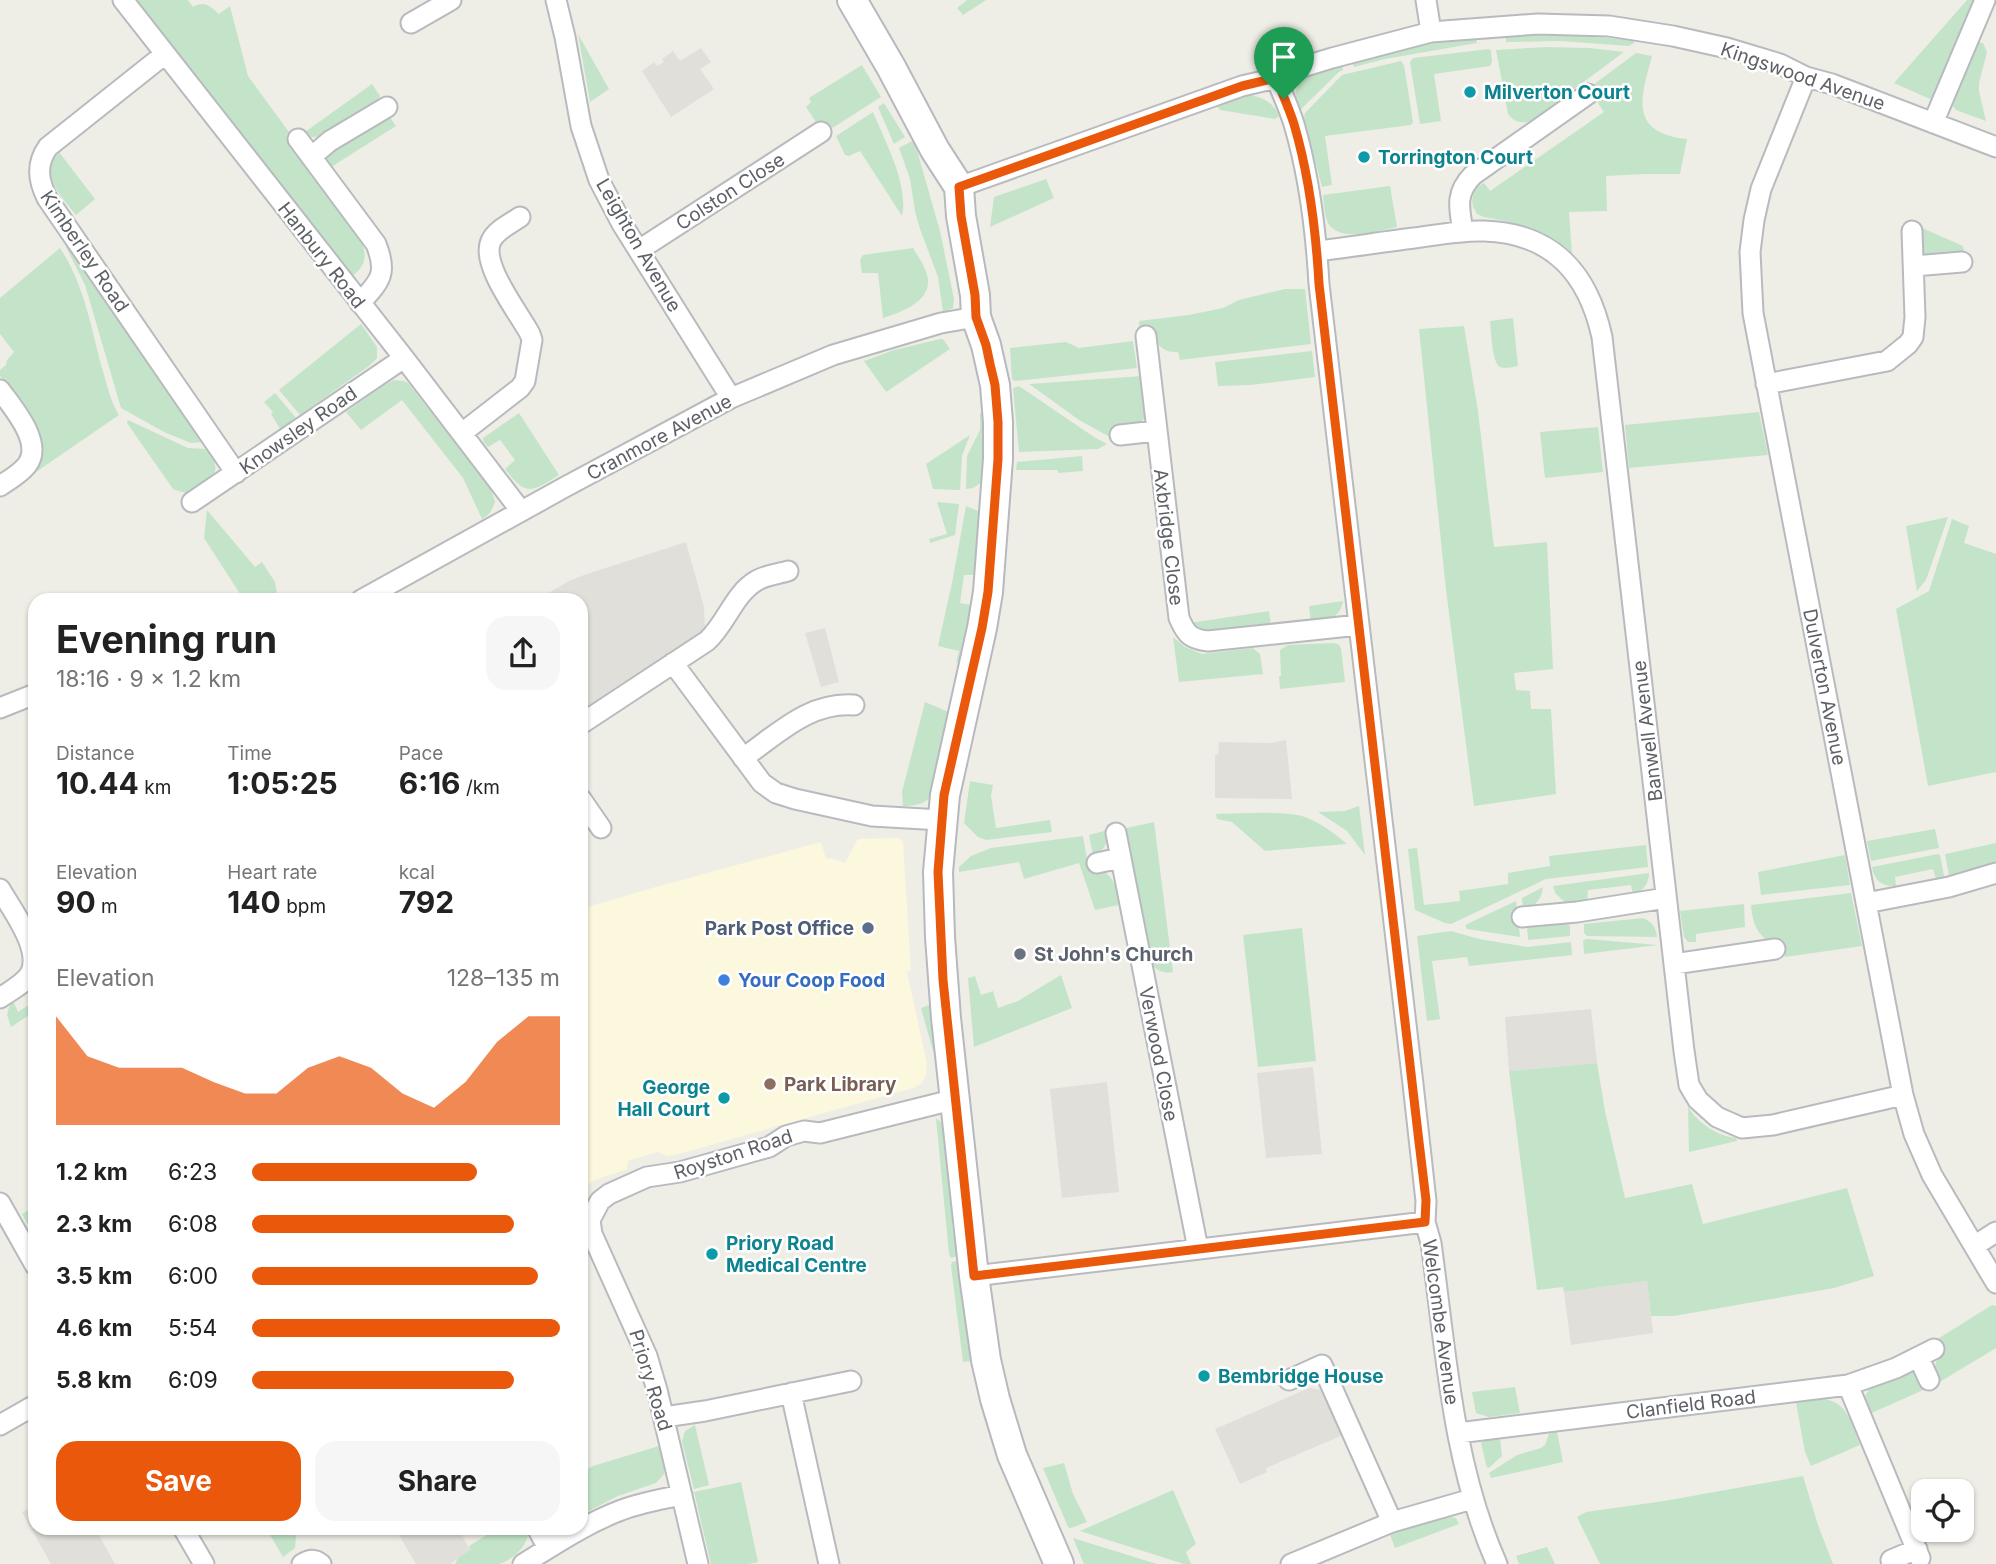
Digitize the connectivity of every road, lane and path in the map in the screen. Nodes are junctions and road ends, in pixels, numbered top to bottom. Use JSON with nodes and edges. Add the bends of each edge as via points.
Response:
{"nodes":[{"id":1,"x":123,"y":0,"type":"edge"},
{"id":2,"x":451,"y":0,"type":"edge"},
{"id":3,"x":556,"y":0,"type":"edge"},
{"id":4,"x":852,"y":0,"type":"edge"},
{"id":5,"x":1426,"y":0,"type":"edge"},
{"id":6,"x":1985,"y":0,"type":"edge"},
{"id":7,"x":411,"y":23,"type":"dead end"},
{"id":8,"x":1432,"y":32,"type":"junction"},
{"id":9,"x":165,"y":54,"type":"junction"},
{"id":10,"x":1806,"y":77,"type":"junction"},
{"id":11,"x":1276,"y":78,"type":"junction"},
{"id":12,"x":1588,"y":94,"type":"dead end"},
{"id":13,"x":387,"y":107,"type":"dead end"},
{"id":14,"x":1933,"y":123,"type":"junction"},
{"id":15,"x":821,"y":132,"type":"dead end"},
{"id":16,"x":298,"y":139,"type":"dead end"},
{"id":17,"x":1996,"y":147,"type":"edge"},
{"id":18,"x":311,"y":157,"type":"junction"},
{"id":19,"x":959,"y":187,"type":"junction"},
{"id":20,"x":520,"y":217,"type":"dead end"},
{"id":21,"x":1463,"y":231,"type":"junction"},
{"id":22,"x":1912,"y":231,"type":"dead end"},
{"id":23,"x":639,"y":250,"type":"junction"},
{"id":24,"x":1317,"y":251,"type":"junction"},
{"id":25,"x":1962,"y":262,"type":"dead end"},
{"id":26,"x":1914,"y":266,"type":"junction"},
{"id":27,"x":360,"y":303,"type":"junction"},
{"id":28,"x":976,"y":317,"type":"junction"},
{"id":29,"x":1146,"y":336,"type":"dead end"},
{"id":30,"x":404,"y":358,"type":"junction"},
{"id":31,"x":1766,"y":384,"type":"junction"},
{"id":32,"x":0,"y":390,"type":"edge"},
{"id":33,"x":731,"y":398,"type":"junction"},
{"id":34,"x":1156,"y":431,"type":"junction"},
{"id":35,"x":462,"y":433,"type":"junction"},
{"id":36,"x":1120,"y":435,"type":"dead end"},
{"id":37,"x":236,"y":473,"type":"junction"},
{"id":38,"x":0,"y":486,"type":"edge"},
{"id":39,"x":192,"y":502,"type":"dead end"},
{"id":40,"x":522,"y":511,"type":"junction"},
{"id":41,"x":788,"y":571,"type":"dead end"},
{"id":42,"x":374,"y":593,"type":"edge"},
{"id":43,"x":1359,"y":625,"type":"junction"},
{"id":44,"x":673,"y":663,"type":"junction"},
{"id":45,"x":28,"y":697,"type":"edge"},
{"id":46,"x":853,"y":705,"type":"dead end"},
{"id":47,"x":0,"y":708,"type":"edge"},
{"id":48,"x":588,"y":719,"type":"edge"},
{"id":49,"x":743,"y":758,"type":"junction"},
{"id":50,"x":588,"y":809,"type":"edge"},
{"id":51,"x":941,"y":820,"type":"junction"},
{"id":52,"x":601,"y":828,"type":"dead end"},
{"id":53,"x":1116,"y":833,"type":"dead end"},
{"id":54,"x":1121,"y":858,"type":"junction"},
{"id":55,"x":1097,"y":863,"type":"dead end"},
{"id":56,"x":1996,"y":873,"type":"edge"},
{"id":57,"x":0,"y":889,"type":"edge"},
{"id":58,"x":1666,"y":898,"type":"junction"},
{"id":59,"x":1866,"y":903,"type":"junction"},
{"id":60,"x":1522,"y":917,"type":"dead end"},
{"id":61,"x":28,"y":938,"type":"edge"},
{"id":62,"x":1775,"y":949,"type":"dead end"},
{"id":63,"x":1674,"y":964,"type":"junction"},
{"id":64,"x":28,"y":976,"type":"edge"},
{"id":65,"x":0,"y":998,"type":"edge"},
{"id":66,"x":1903,"y":1095,"type":"junction"},
{"id":67,"x":956,"y":1099,"type":"junction"},
{"id":68,"x":0,"y":1202,"type":"edge"},
{"id":69,"x":597,"y":1204,"type":"joint"},
{"id":70,"x":1425,"y":1222,"type":"junction"},
{"id":71,"x":1996,"y":1232,"type":"edge"},
{"id":72,"x":1974,"y":1245,"type":"junction"},
{"id":73,"x":1198,"y":1250,"type":"junction"},
{"id":74,"x":28,"y":1252,"type":"edge"},
{"id":75,"x":974,"y":1276,"type":"junction"},
{"id":76,"x":1996,"y":1283,"type":"edge"},
{"id":77,"x":1289,"y":1380,"type":"dead end"},
{"id":78,"x":1929,"y":1380,"type":"dead end"},
{"id":79,"x":850,"y":1381,"type":"dead end"},
{"id":80,"x":1848,"y":1385,"type":"junction"},
{"id":81,"x":791,"y":1393,"type":"junction"},
{"id":82,"x":28,"y":1409,"type":"edge"},
{"id":83,"x":664,"y":1418,"type":"junction"},
{"id":84,"x":0,"y":1425,"type":"edge"},
{"id":85,"x":1458,"y":1433,"type":"junction"},
{"id":86,"x":682,"y":1495,"type":"junction"},
{"id":87,"x":1472,"y":1499,"type":"junction"},
{"id":88,"x":1392,"y":1522,"type":"junction"},
{"id":89,"x":588,"y":1527,"type":"edge"},
{"id":90,"x":187,"y":1535,"type":"edge"},
{"id":91,"x":541,"y":1535,"type":"edge"},
{"id":92,"x":573,"y":1535,"type":"edge"},
{"id":93,"x":548,"y":1548,"type":"junction"},
{"id":94,"x":1891,"y":1560,"type":"dead end"},
{"id":95,"x":205,"y":1564,"type":"edge"},
{"id":96,"x":302,"y":1564,"type":"edge"},
{"id":97,"x":321,"y":1564,"type":"edge"},
{"id":98,"x":523,"y":1564,"type":"edge"},
{"id":99,"x":698,"y":1564,"type":"edge"},
{"id":100,"x":829,"y":1564,"type":"edge"},
{"id":101,"x":1059,"y":1564,"type":"edge"},
{"id":102,"x":1291,"y":1564,"type":"edge"},
{"id":103,"x":1497,"y":1564,"type":"edge"}],
"edges":[{"from":1,"to":9,"type":"street","name":"Hanbury Road"},
{"from":2,"to":7,"type":"street"},
{"from":3,"to":23,"type":"street","name":"Leighton Avenue","via":[[590,158]]},
{"from":4,"to":19,"type":"street"},
{"from":5,"to":8,"type":"street"},
{"from":6,"to":14,"type":"street"},
{"from":8,"to":10,"type":"street","name":"Kingswood Avenue","via":[[1538,24],[1609,26],[1727,48]]},
{"from":8,"to":11,"type":"street","name":"Kingswood Avenue"},
{"from":9,"to":27,"type":"street","name":"Hanbury Road"},
{"from":9,"to":37,"type":"street","name":"Kimberley Road","via":[[48,147],[41,157],[40,179],[47,198]]},
{"from":10,"to":14,"type":"street","name":"Kingswood Avenue"},
{"from":10,"to":31,"type":"street","name":"Dulverton Avenue","via":[[1761,189],[1754,220],[1751,293]]},
{"from":11,"to":19,"type":"street","name":"Kingswood Avenue"},
{"from":11,"to":24,"type":"street","name":"Welcombe Avenue","via":[[1294,125]]},
{"from":12,"to":21,"type":"street","via":[[1463,184],[1459,203]]},
{"from":13,"to":18,"type":"street"},
{"from":14,"to":17,"type":"street","name":"Kingswood Avenue"},
{"from":15,"to":23,"type":"street","name":"Colston Close"},
{"from":16,"to":18,"type":"street"},
{"from":18,"to":27,"type":"street","via":[[383,260],[383,271]]},
{"from":19,"to":28,"type":"street"},
{"from":20,"to":35,"type":"street","via":[[493,237],[488,251],[498,281],[532,340],[524,381]]},
{"from":21,"to":24,"type":"street","name":"Banwell Avenue"},
{"from":21,"to":58,"type":"street","name":"Banwell Avenue","via":[[1524,238],[1554,253],[1583,283],[1599,323]]},
{"from":22,"to":26,"type":"street"},
{"from":23,"to":33,"type":"street","name":"Leighton Avenue"},
{"from":24,"to":43,"type":"street","name":"Welcombe Avenue"},
{"from":25,"to":26,"type":"street"},
{"from":26,"to":31,"type":"street","via":[[1913,337],[1902,351],[1887,361]]},
{"from":27,"to":30,"type":"street","name":"Hanbury Road"},
{"from":28,"to":33,"type":"street","name":"Cranmore Avenue","via":[[833,355]]},
{"from":28,"to":51,"type":"street","via":[[995,385],[995,500],[982,628]]},
{"from":29,"to":34,"type":"street","name":"Axbridge Close"},
{"from":30,"to":35,"type":"street","name":"Hanbury Road"},
{"from":30,"to":37,"type":"street","name":"Knowsley Road"},
{"from":31,"to":59,"type":"street","name":"Dulverton Avenue"},
{"from":32,"to":38,"type":"street","via":[[26,428],[32,451],[26,467]]},
{"from":33,"to":40,"type":"street","name":"Cranmore Avenue"},
{"from":34,"to":36,"type":"street"},
{"from":34,"to":43,"type":"street","name":"Axbridge Close","via":[[1184,630],[1208,642]]},
{"from":35,"to":40,"type":"street","name":"Hanbury Road"},
{"from":37,"to":39,"type":"street","name":"Knowsley Road"},
{"from":40,"to":42,"type":"street","name":"Cranmore Avenue"},
{"from":41,"to":44,"type":"street","via":[[758,579],[710,638]]},
{"from":43,"to":70,"type":"street","name":"Welcombe Avenue"},
{"from":44,"to":48,"type":"street"},
{"from":44,"to":49,"type":"street"},
{"from":45,"to":47,"type":"street"},
{"from":46,"to":49,"type":"street","via":[[834,705],[806,714]]},
{"from":49,"to":51,"type":"street","via":[[762,783],[785,796],[872,816]]},
{"from":50,"to":52,"type":"street"},
{"from":51,"to":67,"type":"street","via":[[940,937]]},
{"from":53,"to":54,"type":"street","name":"Verwood Close"},
{"from":54,"to":55,"type":"street"},
{"from":54,"to":73,"type":"street","name":"Verwood Close"},
{"from":56,"to":59,"type":"street","via":[[1951,887]]},
{"from":57,"to":61,"type":"street"},
{"from":58,"to":60,"type":"street"},
{"from":58,"to":63,"type":"street","name":"Banwell Avenue"},
{"from":59,"to":66,"type":"street","name":"Dulverton Avenue"},
{"from":62,"to":63,"type":"street","via":[[1753,944]]},
{"from":63,"to":66,"type":"street","name":"Banwell Avenue","via":[[1689,1085],[1717,1117],[1750,1129]]},
{"from":64,"to":65,"type":"street"},
{"from":66,"to":72,"type":"street","name":"Dulverton Avenue","via":[[1932,1175]]},
{"from":67,"to":69,"type":"street","name":"Royston Road","via":[[820,1133],[786,1136],[769,1147],[676,1174],[647,1177]]},
{"from":67,"to":75,"type":"street"},
{"from":68,"to":74,"type":"street"},
{"from":69,"to":83,"type":"street","name":"Priory Road","via":[[590,1220],[592,1234],[647,1356]]},
{"from":70,"to":73,"type":"street"},
{"from":70,"to":85,"type":"street","name":"Welcombe Avenue"},
{"from":71,"to":72,"type":"street"},
{"from":72,"to":76,"type":"street","name":"Dulverton Avenue"},
{"from":73,"to":75,"type":"street"},
{"from":75,"to":101,"type":"street","via":[[986,1360],[1002,1425]]},
{"from":77,"to":88,"type":"street","via":[[1322,1365]]},
{"from":78,"to":80,"type":"street","name":"Clanfield Road","via":[[1926,1354]]},
{"from":79,"to":81,"type":"street"},
{"from":80,"to":85,"type":"street","name":"Clanfield Road"},
{"from":80,"to":94,"type":"street","via":[[1919,1553]]},
{"from":81,"to":83,"type":"street"},
{"from":81,"to":100,"type":"street"},
{"from":82,"to":84,"type":"street"},
{"from":83,"to":86,"type":"street","name":"Priory Road"},
{"from":85,"to":87,"type":"street","name":"Welcombe Avenue"},
{"from":86,"to":89,"type":"street","via":[[619,1511]]},
{"from":86,"to":99,"type":"street","name":"Priory Road"},
{"from":87,"to":88,"type":"street"},
{"from":87,"to":103,"type":"street","name":"Welcombe Avenue"},
{"from":88,"to":102,"type":"street"},
{"from":90,"to":95,"type":"street"},
{"from":91,"to":93,"type":"street"},
{"from":92,"to":93,"type":"street"},
{"from":93,"to":98,"type":"street"},
{"from":96,"to":97,"type":"street","via":[[310,1560]]}]}
